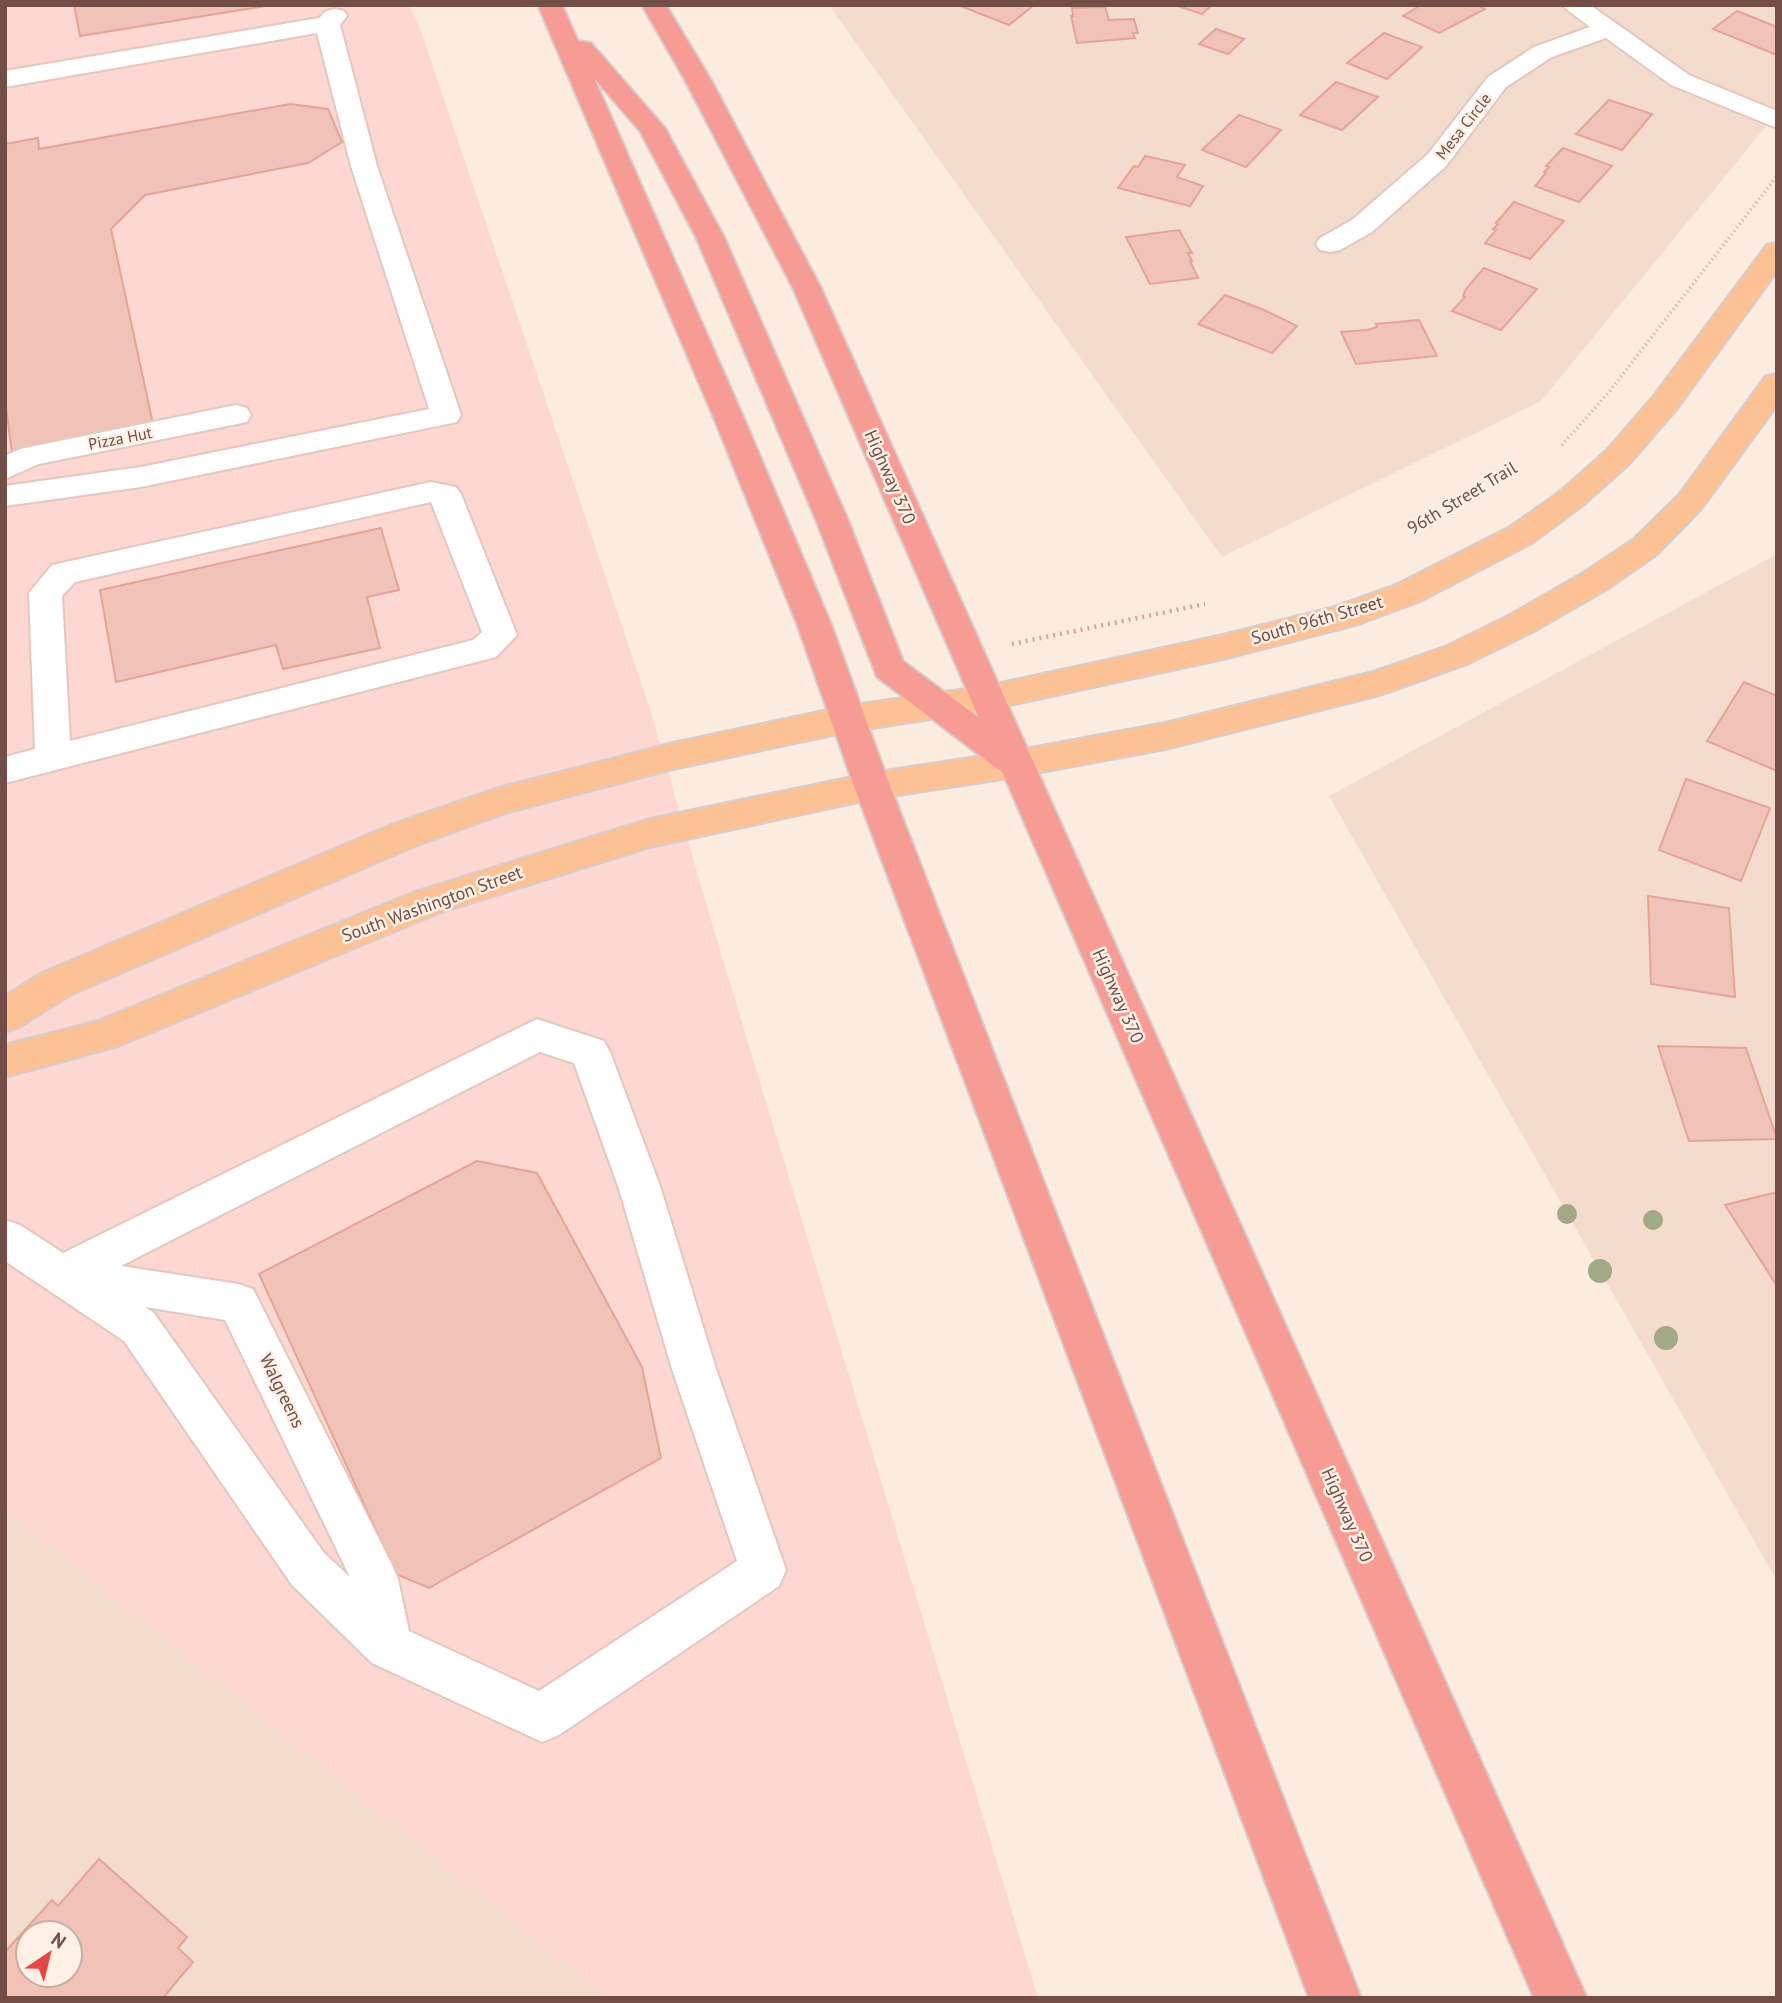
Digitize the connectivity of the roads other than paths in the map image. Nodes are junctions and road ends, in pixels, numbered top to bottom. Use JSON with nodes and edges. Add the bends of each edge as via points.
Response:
{"nodes":[{"id":1,"x":654,"y":5,"type":"edge"},
{"id":2,"x":1573,"y":5,"type":"edge"},
{"id":3,"x":554,"y":12,"type":"edge"},
{"id":4,"x":1609,"y":28,"type":"junction"},
{"id":5,"x":5,"y":79,"type":"edge"},
{"id":6,"x":1777,"y":120,"type":"edge"},
{"id":7,"x":1330,"y":244,"type":"dead end"},
{"id":8,"x":1777,"y":251,"type":"edge"},
{"id":9,"x":1777,"y":383,"type":"edge"},
{"id":10,"x":236,"y":415,"type":"dead end"},
{"id":11,"x":5,"y":469,"type":"edge"},
{"id":12,"x":5,"y":496,"type":"edge"},
{"id":13,"x":987,"y":698,"type":"junction"},
{"id":14,"x":938,"y":706,"type":"junction"},
{"id":15,"x":847,"y":719,"type":"junction"},
{"id":16,"x":53,"y":758,"type":"junction"},
{"id":17,"x":1016,"y":764,"type":"junction"},
{"id":18,"x":5,"y":770,"type":"edge"},
{"id":19,"x":872,"y":786,"type":"junction"},
{"id":20,"x":5,"y":1016,"type":"edge"},
{"id":21,"x":5,"y":1061,"type":"edge"},
{"id":22,"x":5,"y":1238,"type":"edge"},
{"id":23,"x":61,"y":1275,"type":"junction"},
{"id":24,"x":389,"y":1646,"type":"junction"},
{"id":25,"x":1335,"y":1998,"type":"edge"},
{"id":26,"x":1561,"y":1998,"type":"edge"}],
"edges":[{"from":1,"to":13,"type":"highway","name":"Highway 370","via":[[807,288]]},
{"from":2,"to":4,"type":"street"},
{"from":3,"to":14,"type":"highway","via":[[652,128],[715,249],[832,520],[889,668]]},
{"from":3,"to":15,"type":"highway","via":[[737,435],[814,624]]},
{"from":4,"to":6,"type":"street","via":[[1680,80]]},
{"from":4,"to":7,"type":"street","name":"Mesa Circle","via":[[1543,52],[1497,82],[1437,160],[1362,226]]},
{"from":5,"to":12,"type":"street","via":[[331,20],[365,166],[446,415],[141,477]]},
{"from":8,"to":13,"type":"main road","name":"South 96th Street","via":[[1664,404],[1618,457],[1521,535],[1408,593],[1343,617]]},
{"from":9,"to":17,"type":"main road","via":[[1690,502],[1645,547],[1522,623],[1457,655],[1380,683],[1165,736]]},
{"from":10,"to":11,"type":"street","name":"Pizza Hut","via":[[31,456]]},
{"from":13,"to":14,"type":"main road","name":"South 96th Street"},
{"from":13,"to":17,"type":"highway","name":"Highway 370"},
{"from":14,"to":15,"type":"main road","name":"South 96th Street"},
{"from":14,"to":17,"type":"highway"},
{"from":15,"to":19,"type":"highway"},
{"from":15,"to":20,"type":"main road","via":[[673,756],[499,801],[428,826],[56,984]]},
{"from":16,"to":16,"type":"street","via":[[484,649],[500,635],[445,494],[431,492],[64,573],[45,593]]},
{"from":16,"to":18,"type":"street"},
{"from":17,"to":19,"type":"main road"},
{"from":17,"to":26,"type":"highway","name":"Highway 370"},
{"from":19,"to":21,"type":"main road","name":"South Washington Street","via":[[650,834],[531,868],[415,908],[104,1035]]},
{"from":19,"to":25,"type":"highway"},
{"from":22,"to":23,"type":"street"},
{"from":23,"to":24,"type":"street","via":[[139,1327],[308,1569]]},
{"from":23,"to":24,"type":"street","name":"Walgreens","via":[[238,1303],[375,1579]]},
{"from":23,"to":24,"type":"street","via":[[537,1035],[590,1052],[640,1189],[763,1570],[542,1718]]}]}
